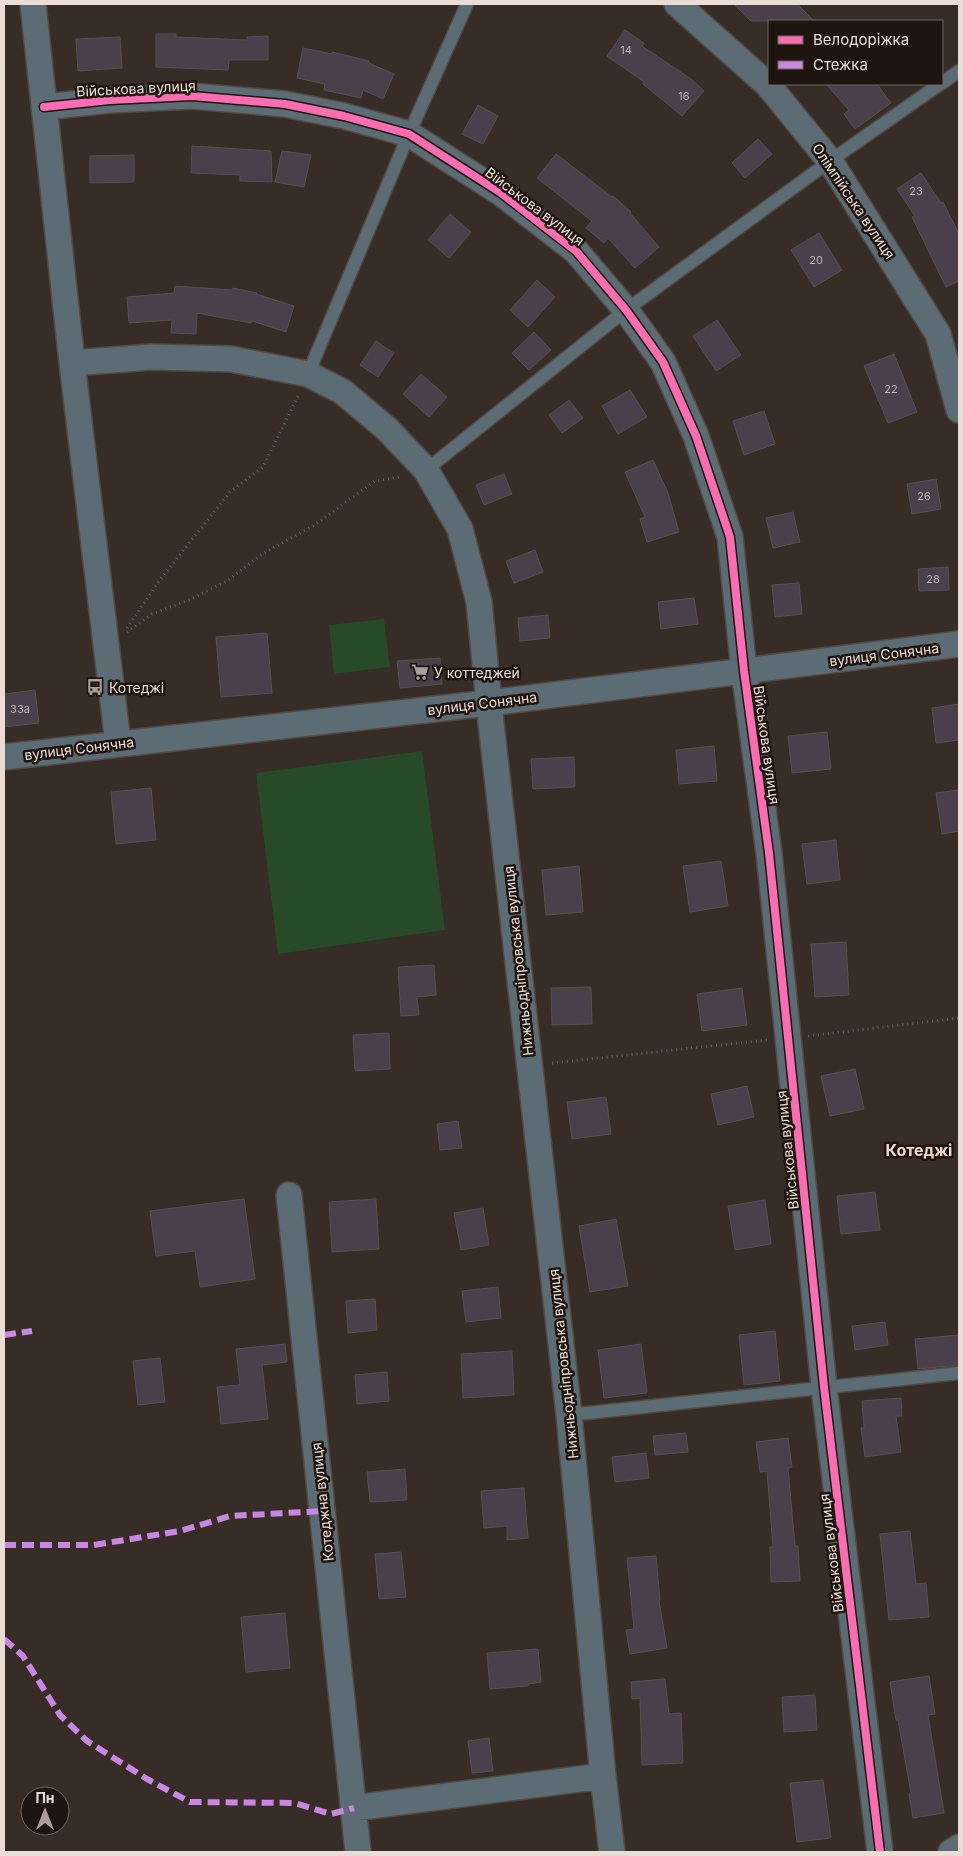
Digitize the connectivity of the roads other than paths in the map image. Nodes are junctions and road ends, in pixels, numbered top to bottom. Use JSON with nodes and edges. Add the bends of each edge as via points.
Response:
{"nodes":[{"id":1,"x":33,"y":4,"type":"edge"},
{"id":2,"x":467,"y":4,"type":"edge"},
{"id":3,"x":677,"y":4,"type":"edge"},
{"id":4,"x":959,"y":71,"type":"edge"},
{"id":5,"x":943,"y":82,"type":"edge"},
{"id":6,"x":938,"y":85,"type":"edge"},
{"id":7,"x":44,"y":107,"type":"junction"},
{"id":8,"x":409,"y":134,"type":"junction"},
{"id":9,"x":830,"y":161,"type":"junction"},
{"id":10,"x":626,"y":310,"type":"junction"},
{"id":11,"x":72,"y":363,"type":"junction"},
{"id":12,"x":308,"y":374,"type":"junction"},
{"id":13,"x":959,"y":410,"type":"edge"},
{"id":14,"x":426,"y":470,"type":"junction"},
{"id":15,"x":959,"y":644,"type":"edge"},
{"id":16,"x":744,"y":670,"type":"junction"},
{"id":17,"x":489,"y":703,"type":"junction"},
{"id":18,"x":118,"y":744,"type":"junction"},
{"id":19,"x":4,"y":757,"type":"edge"},
{"id":20,"x":289,"y":1195,"type":"dead end"},
{"id":21,"x":959,"y":1373,"type":"edge"},
{"id":22,"x":824,"y":1387,"type":"junction"},
{"id":23,"x":569,"y":1415,"type":"junction"},
{"id":24,"x":603,"y":1776,"type":"junction"},
{"id":25,"x":354,"y":1808,"type":"junction"},
{"id":26,"x":959,"y":1847,"type":"edge"},
{"id":27,"x":358,"y":1852,"type":"edge"},
{"id":28,"x":612,"y":1852,"type":"edge"},
{"id":29,"x":880,"y":1852,"type":"edge"},
{"id":30,"x":951,"y":1852,"type":"edge"}],
"edges":[{"from":1,"to":7,"type":"street"},
{"from":2,"to":8,"type":"lane"},
{"from":3,"to":9,"type":"street","name":"Олімпійська вулиця","via":[[768,85]]},
{"from":4,"to":5,"type":"lane"},
{"from":6,"to":9,"type":"lane"},
{"from":7,"to":8,"type":"street","name":"Військова вулиця","via":[[192,96],[285,104]]},
{"from":7,"to":11,"type":"street"},
{"from":8,"to":10,"type":"street","name":"Військова вулиця","via":[[501,192],[576,251]]},
{"from":8,"to":12,"type":"lane"},
{"from":9,"to":10,"type":"lane"},
{"from":9,"to":13,"type":"street","name":"Олімпійська вулиця","via":[[938,334]]},
{"from":10,"to":14,"type":"lane"},
{"from":10,"to":16,"type":"street","name":"Військова вулиця","via":[[663,362],[696,436],[730,537]]},
{"from":11,"to":12,"type":"street","name":"Нижньодніпровська вулиця","via":[[151,357],[231,359]]},
{"from":11,"to":18,"type":"street","via":[[113,646]]},
{"from":12,"to":14,"type":"street","name":"Нижньодніпровська вулиця","via":[[343,392],[388,429]]},
{"from":14,"to":17,"type":"street","name":"Нижньодніпровська вулиця","via":[[460,529],[480,602]]},
{"from":15,"to":16,"type":"street","name":"вулиця Сонячна"},
{"from":16,"to":17,"type":"street","name":"вулиця Сонячна"},
{"from":16,"to":22,"type":"street","name":"Військова вулиця","via":[[769,853]]},
{"from":17,"to":18,"type":"street","name":"вулиця Сонячна"},
{"from":17,"to":23,"type":"street","name":"Нижньодніпровська вулиця"},
{"from":18,"to":19,"type":"street","name":"вулиця Сонячна"},
{"from":20,"to":25,"type":"street","name":"Котеджна вулиця"},
{"from":21,"to":22,"type":"lane"},
{"from":22,"to":23,"type":"lane"},
{"from":22,"to":29,"type":"street","name":"Військова вулиця"},
{"from":23,"to":24,"type":"street","name":"Нижньодніпровська вулиця"},
{"from":24,"to":25,"type":"street"},
{"from":24,"to":28,"type":"street","name":"Нижньодніпровська вулиця"},
{"from":25,"to":27,"type":"street","name":"Котеджна вулиця"},
{"from":26,"to":30,"type":"street"}]}
